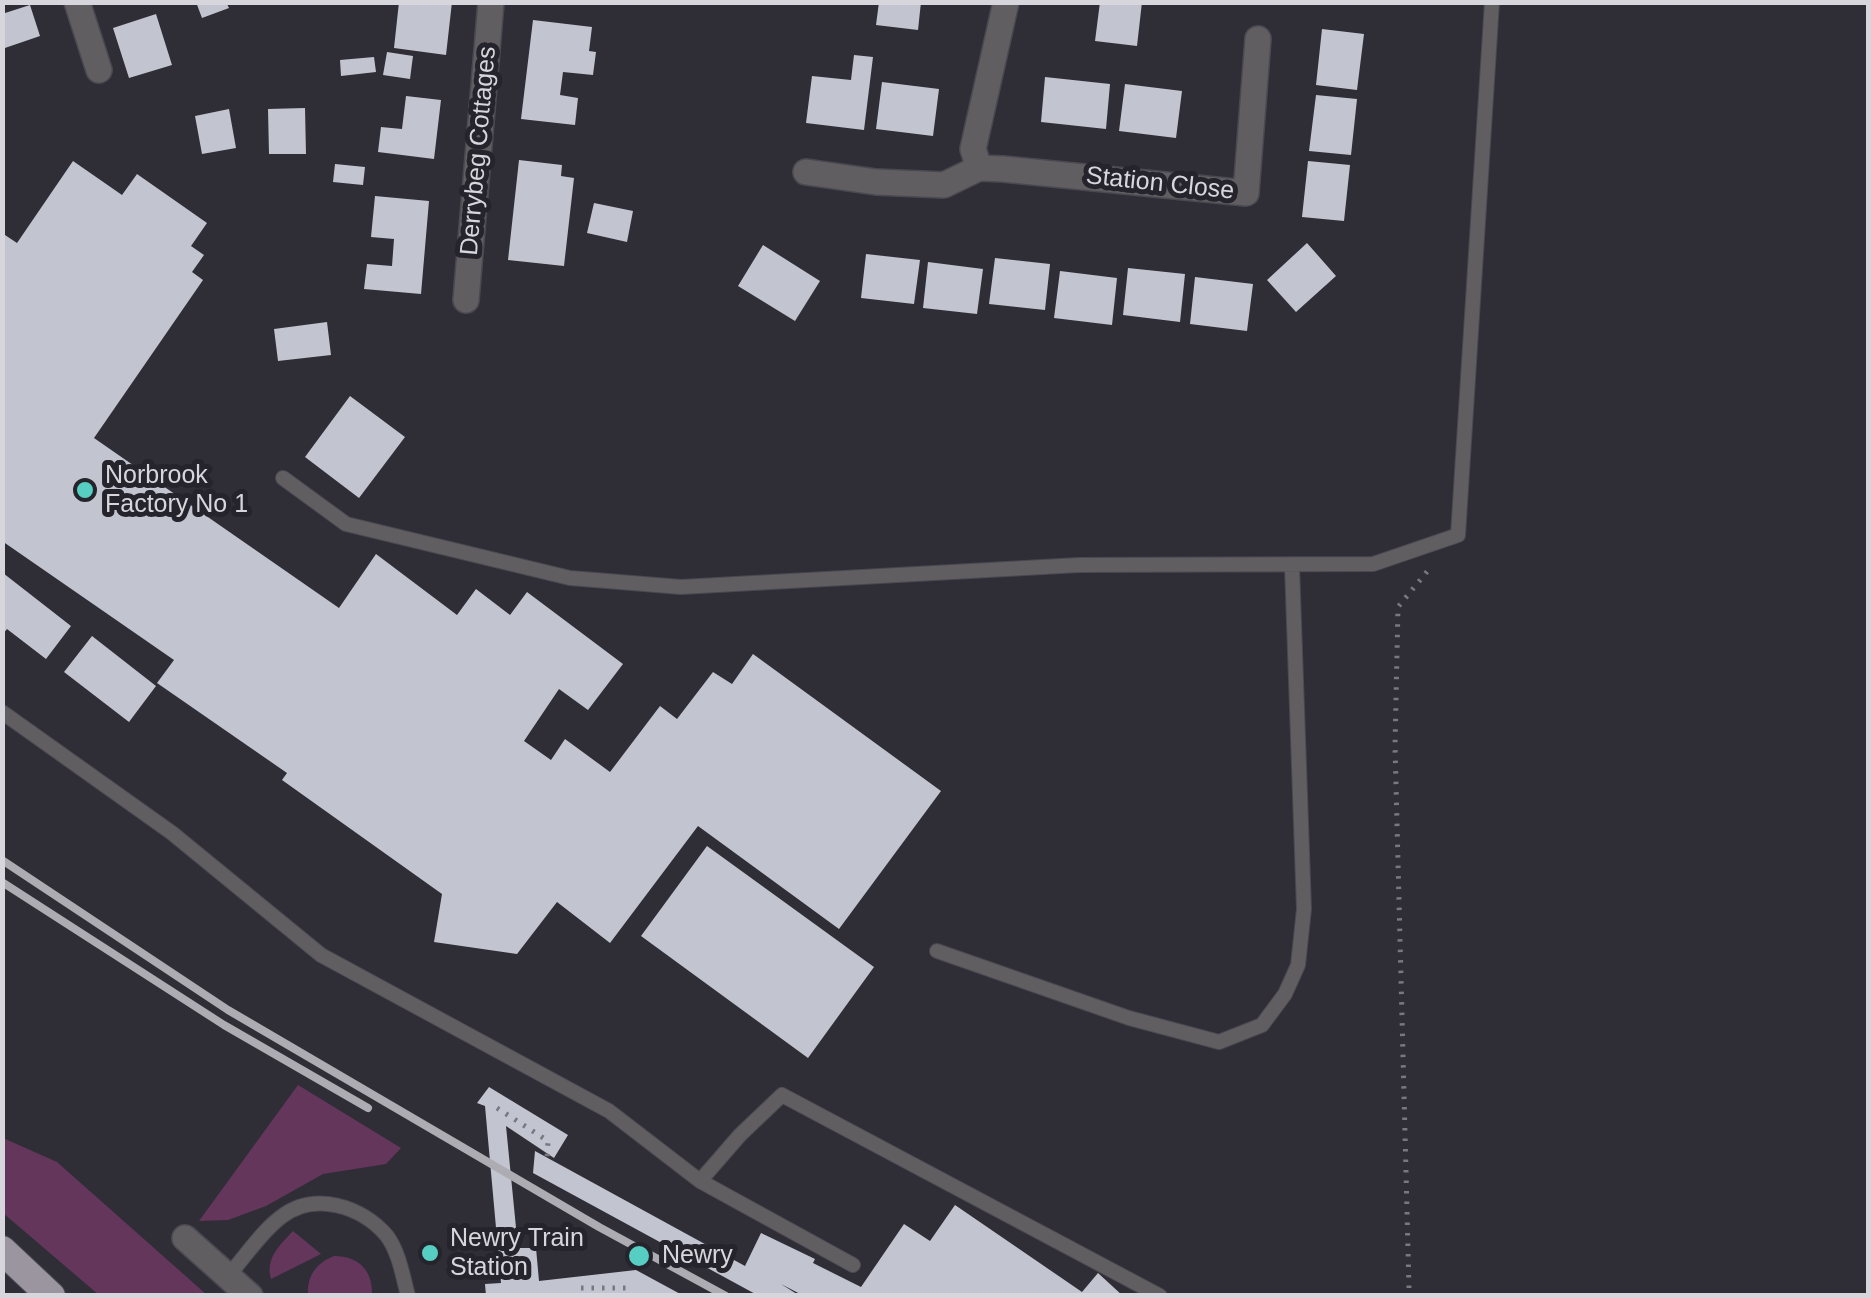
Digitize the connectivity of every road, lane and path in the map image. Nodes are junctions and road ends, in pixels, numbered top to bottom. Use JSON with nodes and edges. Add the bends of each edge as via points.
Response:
{"nodes":[{"id":1,"x":77,"y":2,"type":"edge"},
{"id":2,"x":492,"y":2,"type":"edge"},
{"id":3,"x":1006,"y":2,"type":"edge"},
{"id":4,"x":1492,"y":2,"type":"edge"},
{"id":5,"x":1258,"y":39,"type":"dead end"},
{"id":6,"x":99,"y":70,"type":"dead end"},
{"id":7,"x":979,"y":168,"type":"junction"},
{"id":8,"x":806,"y":172,"type":"dead end"},
{"id":9,"x":466,"y":300,"type":"dead end"},
{"id":10,"x":283,"y":478,"type":"dead end"},
{"id":11,"x":1458,"y":536,"type":"junction"},
{"id":12,"x":1292,"y":566,"type":"junction"},
{"id":13,"x":2,"y":712,"type":"edge"},
{"id":14,"x":937,"y":951,"type":"dead end"},
{"id":15,"x":497,"y":1108,"type":"dead end"},
{"id":16,"x":546,"y":1158,"type":"dead end"},
{"id":17,"x":700,"y":1181,"type":"junction"},
{"id":18,"x":185,"y":1238,"type":"dead end"},
{"id":19,"x":2,"y":1250,"type":"edge"},
{"id":20,"x":852,"y":1264,"type":"dead end"},
{"id":21,"x":228,"y":1276,"type":"junction"},
{"id":22,"x":580,"y":1288,"type":"dead end"},
{"id":23,"x":632,"y":1288,"type":"dead end"},
{"id":24,"x":1409,"y":1288,"type":"dead end"},
{"id":25,"x":51,"y":1296,"type":"edge"},
{"id":26,"x":250,"y":1296,"type":"edge"},
{"id":27,"x":408,"y":1296,"type":"edge"},
{"id":28,"x":1160,"y":1296,"type":"edge"}],
"edges":[{"from":1,"to":6,"type":"street"},
{"from":2,"to":9,"type":"street","name":"Derrybeg Cottages"},
{"from":3,"to":7,"type":"street","via":[[973,149]]},
{"from":4,"to":11,"type":"lane"},
{"from":5,"to":7,"type":"street","name":"Station Close","via":[[1246,193]]},
{"from":7,"to":8,"type":"street","name":"Station Close","via":[[944,185]]},
{"from":10,"to":12,"type":"lane","via":[[346,524],[570,578],[681,587],[1078,565]]},
{"from":11,"to":12,"type":"lane","via":[[1373,564]]},
{"from":11,"to":24,"type":"path","via":[[1398,607],[1395,746]]},
{"from":12,"to":14,"type":"lane","via":[[1304,909],[1298,965],[1262,1025],[1220,1042],[1129,1018]]},
{"from":13,"to":17,"type":"lane","via":[[172,833],[322,956],[608,1111]]},
{"from":15,"to":16,"type":"path","via":[[548,1141]]},
{"from":17,"to":20,"type":"lane"},
{"from":17,"to":28,"type":"lane","via":[[782,1095]]},
{"from":18,"to":21,"type":"street"},
{"from":19,"to":25,"type":"highway"},
{"from":21,"to":26,"type":"street"},
{"from":21,"to":27,"type":"lane","via":[[280,1217],[319,1202],[342,1206],[388,1237]]},
{"from":22,"to":23,"type":"path"}]}
